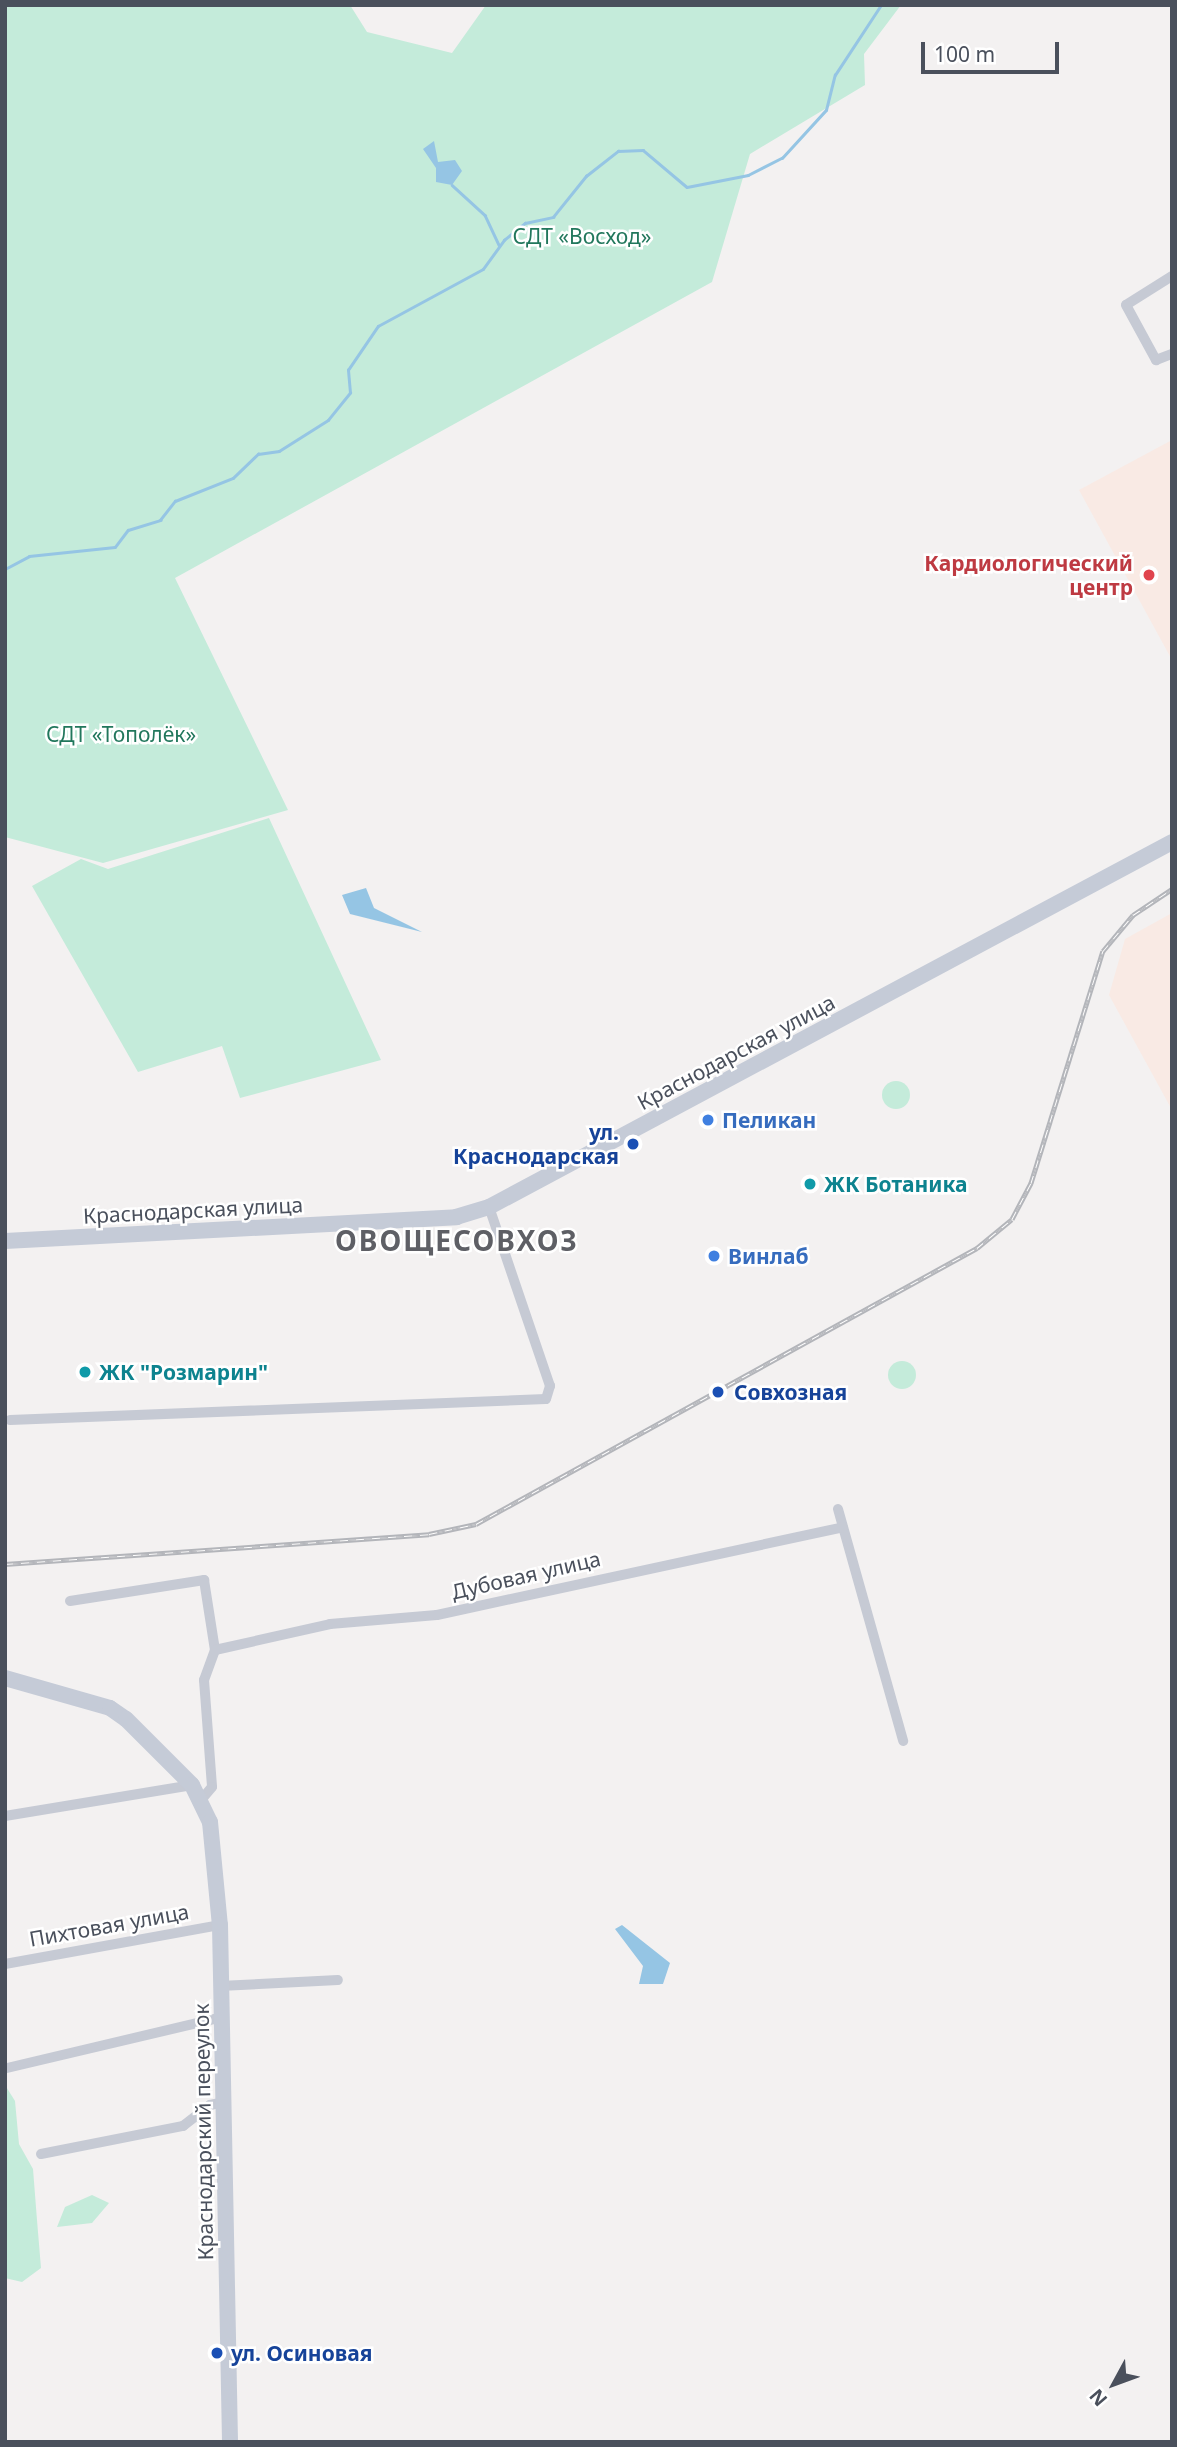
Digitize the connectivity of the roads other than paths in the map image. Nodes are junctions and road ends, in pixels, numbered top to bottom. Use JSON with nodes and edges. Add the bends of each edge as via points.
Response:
{"nodes":[{"id":1,"x":1172,"y":276,"type":"edge"},
{"id":2,"x":1172,"y":354,"type":"edge"},
{"id":3,"x":1172,"y":842,"type":"edge"},
{"id":4,"x":489,"y":1207,"type":"junction"},
{"id":5,"x":5,"y":1241,"type":"edge"},
{"id":6,"x":10,"y":1420,"type":"dead end"},
{"id":7,"x":838,"y":1509,"type":"dead end"},
{"id":8,"x":843,"y":1527,"type":"junction"},
{"id":9,"x":70,"y":1601,"type":"dead end"},
{"id":10,"x":215,"y":1650,"type":"junction"},
{"id":11,"x":5,"y":1678,"type":"edge"},
{"id":12,"x":903,"y":1741,"type":"dead end"},
{"id":13,"x":192,"y":1785,"type":"junction"},
{"id":14,"x":201,"y":1800,"type":"junction"},
{"id":15,"x":5,"y":1816,"type":"edge"},
{"id":16,"x":220,"y":1925,"type":"junction"},
{"id":17,"x":5,"y":1964,"type":"edge"},
{"id":18,"x":338,"y":1980,"type":"dead end"},
{"id":19,"x":220,"y":1986,"type":"junction"},
{"id":20,"x":222,"y":2017,"type":"junction"},
{"id":21,"x":7,"y":2068,"type":"dead end"},
{"id":22,"x":224,"y":2102,"type":"junction"},
{"id":23,"x":41,"y":2154,"type":"dead end"},
{"id":24,"x":230,"y":2442,"type":"edge"}],
"edges":[{"from":1,"to":2,"type":"street","via":[[1126,305],[1160,361]]},
{"from":3,"to":4,"type":"main road","name":"Краснодарская улица"},
{"from":4,"to":5,"type":"main road","name":"Краснодарская улица","via":[[456,1217]]},
{"from":4,"to":6,"type":"street","via":[[550,1386],[546,1399]]},
{"from":7,"to":8,"type":"street"},
{"from":8,"to":10,"type":"street","name":"Дубовая улица","via":[[437,1615],[330,1624]]},
{"from":8,"to":12,"type":"street"},
{"from":9,"to":10,"type":"street","via":[[204,1580]]},
{"from":10,"to":14,"type":"street","via":[[204,1680],[212,1787]]},
{"from":11,"to":13,"type":"main road","name":"Краснодарский переулок","via":[[110,1708]]},
{"from":13,"to":14,"type":"main road","name":"Краснодарский переулок"},
{"from":13,"to":15,"type":"street"},
{"from":14,"to":16,"type":"main road","name":"Краснодарский переулок","via":[[210,1822]]},
{"from":16,"to":17,"type":"street","name":"Пихтовая улица"},
{"from":16,"to":19,"type":"main road","name":"Краснодарский переулок"},
{"from":18,"to":19,"type":"street"},
{"from":19,"to":20,"type":"main road","name":"Краснодарский переулок"},
{"from":20,"to":21,"type":"street"},
{"from":20,"to":22,"type":"main road","name":"Краснодарский переулок"},
{"from":22,"to":23,"type":"street","via":[[183,2126]]},
{"from":22,"to":24,"type":"main road","name":"Краснодарский переулок"}]}
